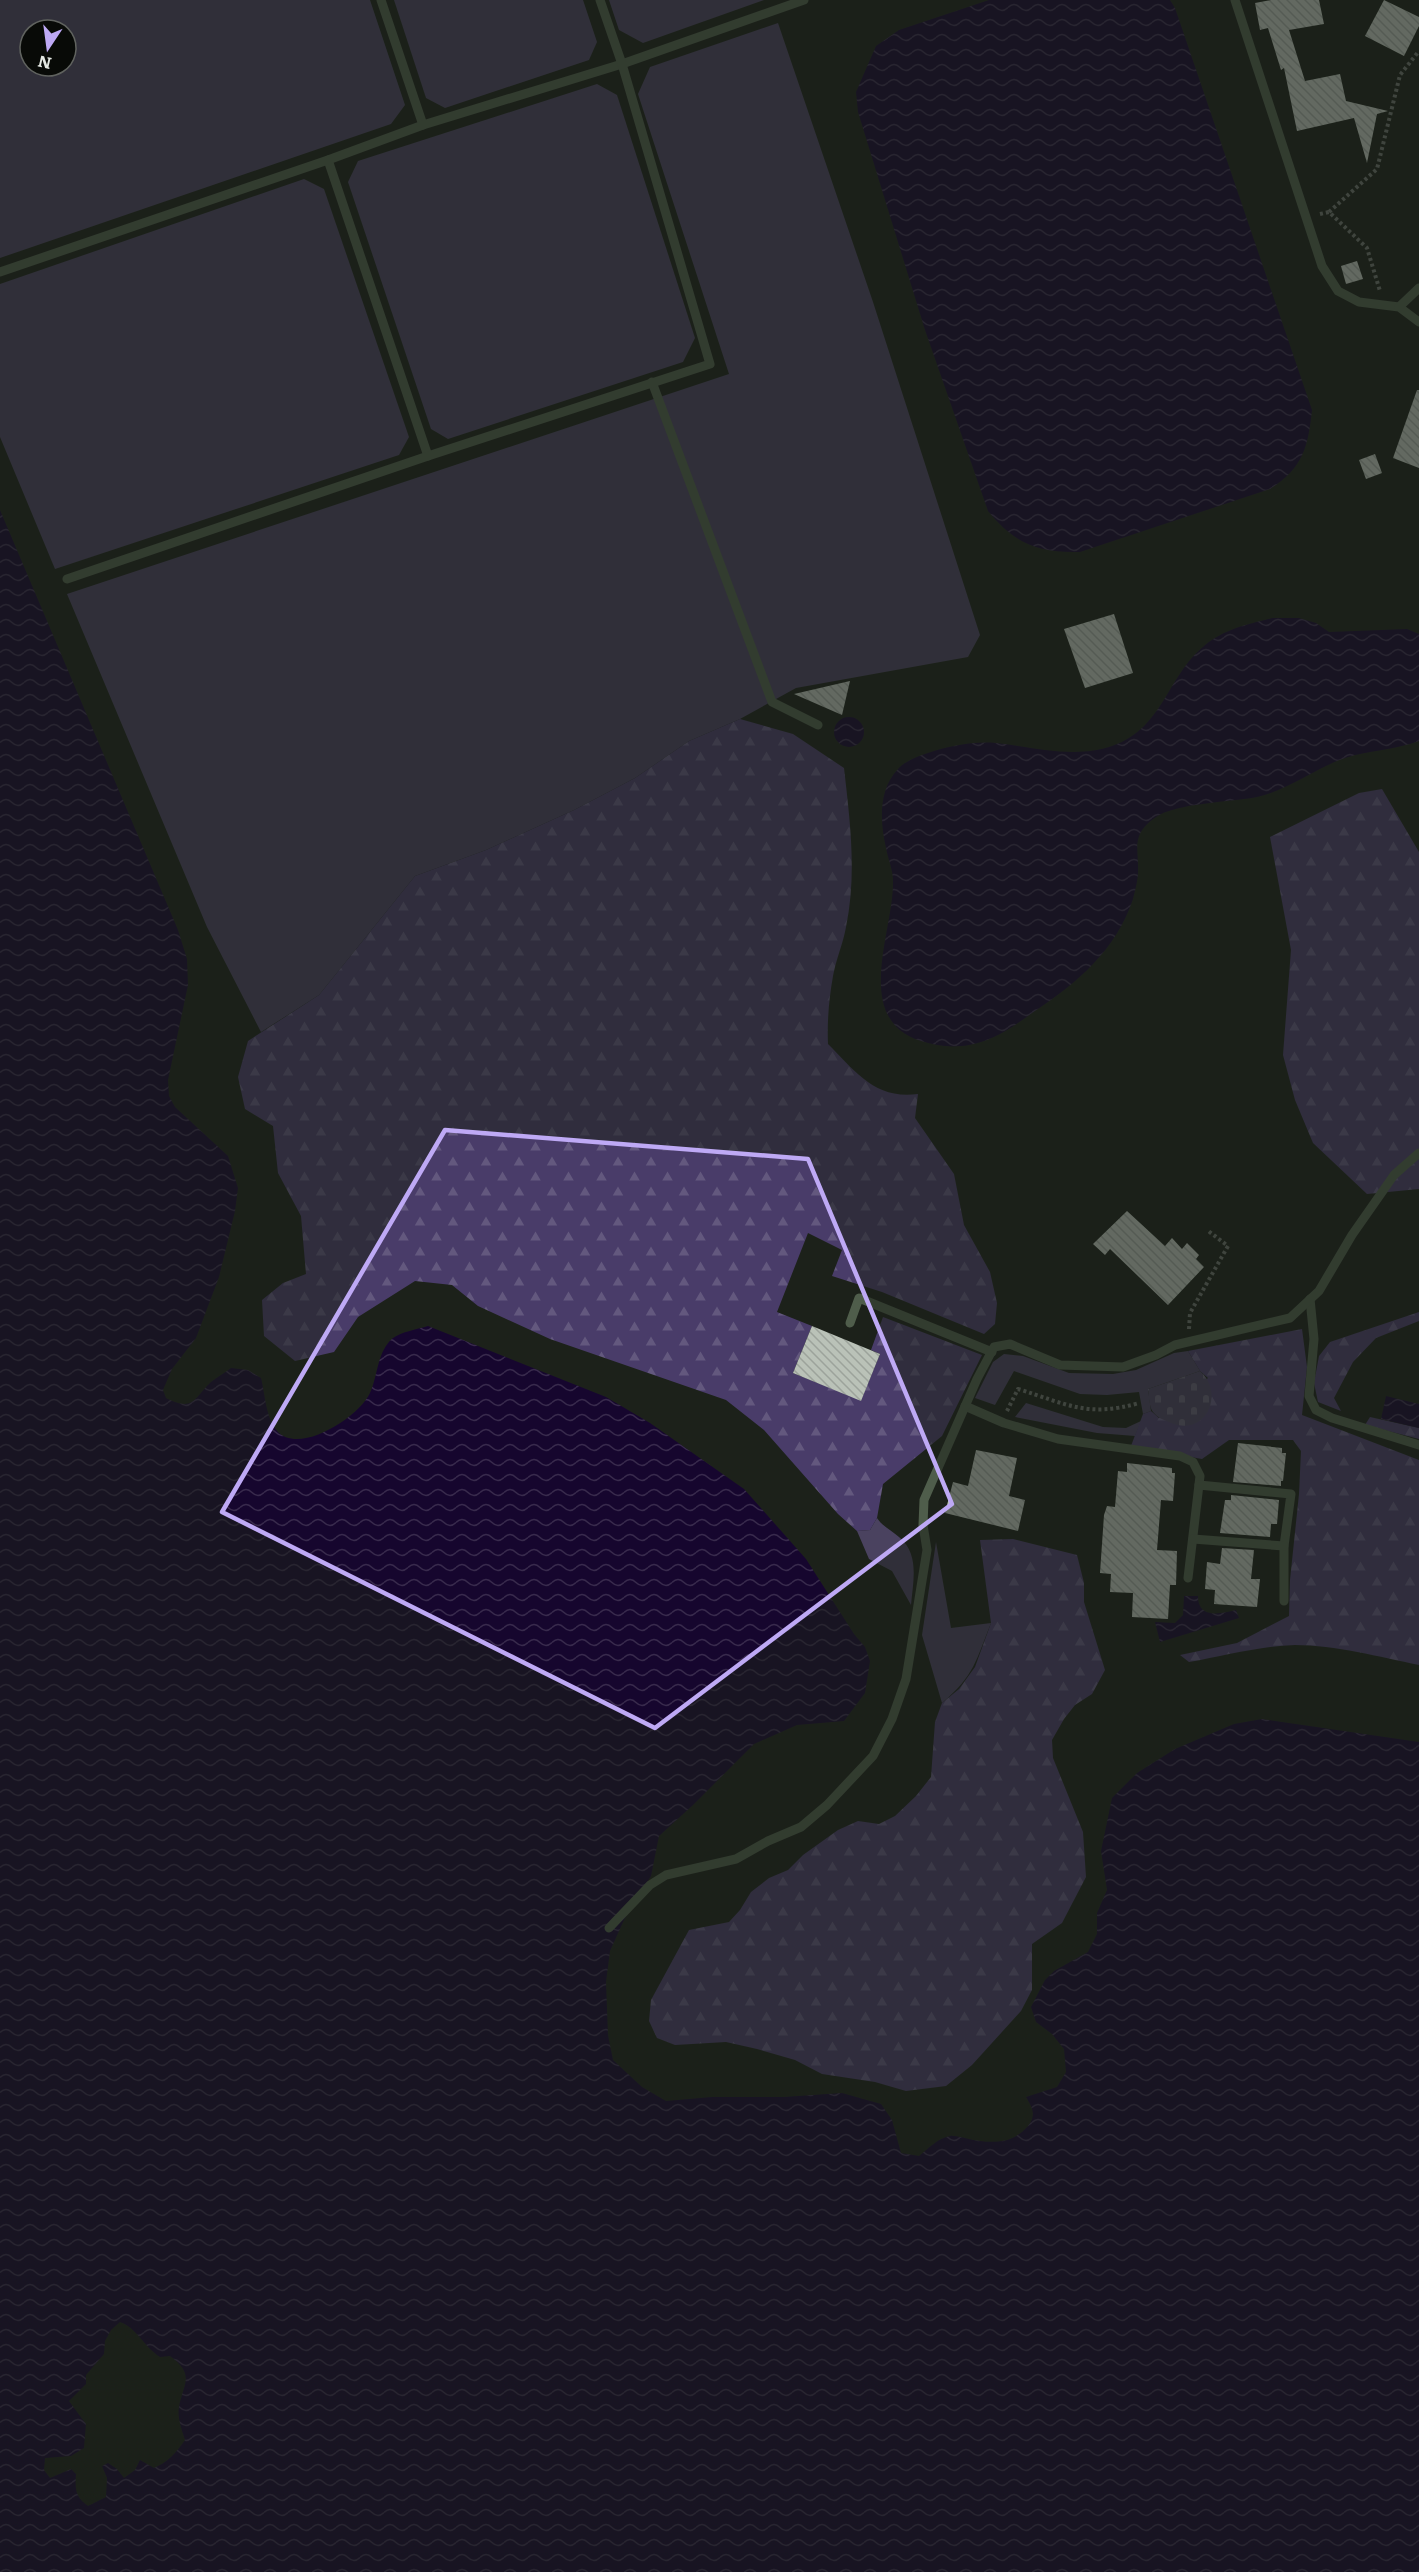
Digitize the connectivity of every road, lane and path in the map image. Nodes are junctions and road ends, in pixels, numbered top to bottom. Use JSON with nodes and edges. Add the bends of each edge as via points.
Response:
{"nodes":[{"id":1,"x":381,"y":0,"type":"edge"},
{"id":2,"x":600,"y":0,"type":"edge"},
{"id":3,"x":804,"y":0,"type":"edge"},
{"id":4,"x":1235,"y":0,"type":"edge"},
{"id":5,"x":1419,"y":51,"type":"edge"},
{"id":6,"x":622,"y":64,"type":"junction"},
{"id":7,"x":423,"y":125,"type":"junction"},
{"id":8,"x":328,"y":160,"type":"junction"},
{"id":9,"x":1329,"y":213,"type":"junction"},
{"id":10,"x":1306,"y":216,"type":"junction"},
{"id":11,"x":0,"y":272,"type":"edge"},
{"id":12,"x":1419,"y":288,"type":"edge"},
{"id":13,"x":1384,"y":306,"type":"junction"},
{"id":14,"x":1399,"y":307,"type":"junction"},
{"id":15,"x":1419,"y":322,"type":"edge"},
{"id":16,"x":652,"y":382,"type":"junction"},
{"id":17,"x":428,"y":456,"type":"junction"},
{"id":18,"x":67,"y":579,"type":"dead end"},
{"id":19,"x":818,"y":725,"type":"dead end"},
{"id":20,"x":1419,"y":1153,"type":"edge"},
{"id":21,"x":1207,"y":1230,"type":"dead end"},
{"id":22,"x":1310,"y":1299,"type":"junction"},
{"id":23,"x":850,"y":1323,"type":"dead end"},
{"id":24,"x":1188,"y":1342,"type":"junction"},
{"id":25,"x":992,"y":1352,"type":"junction"},
{"id":26,"x":1139,"y":1403,"type":"dead end"},
{"id":27,"x":965,"y":1406,"type":"junction"},
{"id":28,"x":1002,"y":1422,"type":"junction"},
{"id":29,"x":1419,"y":1445,"type":"edge"},
{"id":30,"x":1199,"y":1485,"type":"junction"},
{"id":31,"x":1193,"y":1539,"type":"junction"},
{"id":32,"x":1284,"y":1546,"type":"junction"},
{"id":33,"x":1188,"y":1578,"type":"dead end"},
{"id":34,"x":1284,"y":1601,"type":"dead end"},
{"id":35,"x":609,"y":1929,"type":"dead end"}],
"edges":[{"from":1,"to":7,"type":"lane"},
{"from":2,"to":6,"type":"lane"},
{"from":3,"to":6,"type":"lane"},
{"from":4,"to":10,"type":"lane"},
{"from":5,"to":9,"type":"path","via":[[1400,75],[1377,170]]},
{"from":6,"to":7,"type":"lane"},
{"from":6,"to":16,"type":"lane","via":[[710,364]]},
{"from":7,"to":8,"type":"lane"},
{"from":8,"to":11,"type":"lane"},
{"from":8,"to":17,"type":"lane"},
{"from":9,"to":10,"type":"path"},
{"from":9,"to":13,"type":"path","via":[[1367,248]]},
{"from":10,"to":13,"type":"lane","via":[[1322,266],[1338,291],[1359,302]]},
{"from":12,"to":14,"type":"lane"},
{"from":13,"to":14,"type":"lane"},
{"from":14,"to":15,"type":"lane"},
{"from":16,"to":17,"type":"lane"},
{"from":16,"to":19,"type":"lane","via":[[772,702]]},
{"from":17,"to":18,"type":"lane"},
{"from":20,"to":22,"type":"lane","via":[[1394,1175]]},
{"from":21,"to":24,"type":"path","via":[[1228,1246],[1190,1313]]},
{"from":22,"to":24,"type":"lane","via":[[1290,1317]]},
{"from":22,"to":29,"type":"lane","via":[[1314,1339],[1310,1396],[1316,1410]]},
{"from":23,"to":25,"type":"lane","via":[[859,1298]]},
{"from":24,"to":25,"type":"lane","via":[[1123,1367],[1060,1365],[1010,1344],[994,1347]]},
{"from":25,"to":27,"type":"lane"},
{"from":26,"to":28,"type":"path","via":[[1115,1410],[1083,1410],[1018,1389]]},
{"from":27,"to":28,"type":"lane"},
{"from":27,"to":35,"type":"lane","via":[[924,1500],[927,1550],[906,1679],[873,1756],[828,1805],[801,1827],[736,1859],[666,1875],[650,1885]]},
{"from":28,"to":30,"type":"lane","via":[[1058,1439],[1180,1456],[1192,1462],[1200,1476]]},
{"from":30,"to":31,"type":"lane"},
{"from":30,"to":32,"type":"lane","via":[[1291,1494]]},
{"from":31,"to":32,"type":"lane"},
{"from":31,"to":33,"type":"lane"},
{"from":32,"to":34,"type":"lane"}]}
